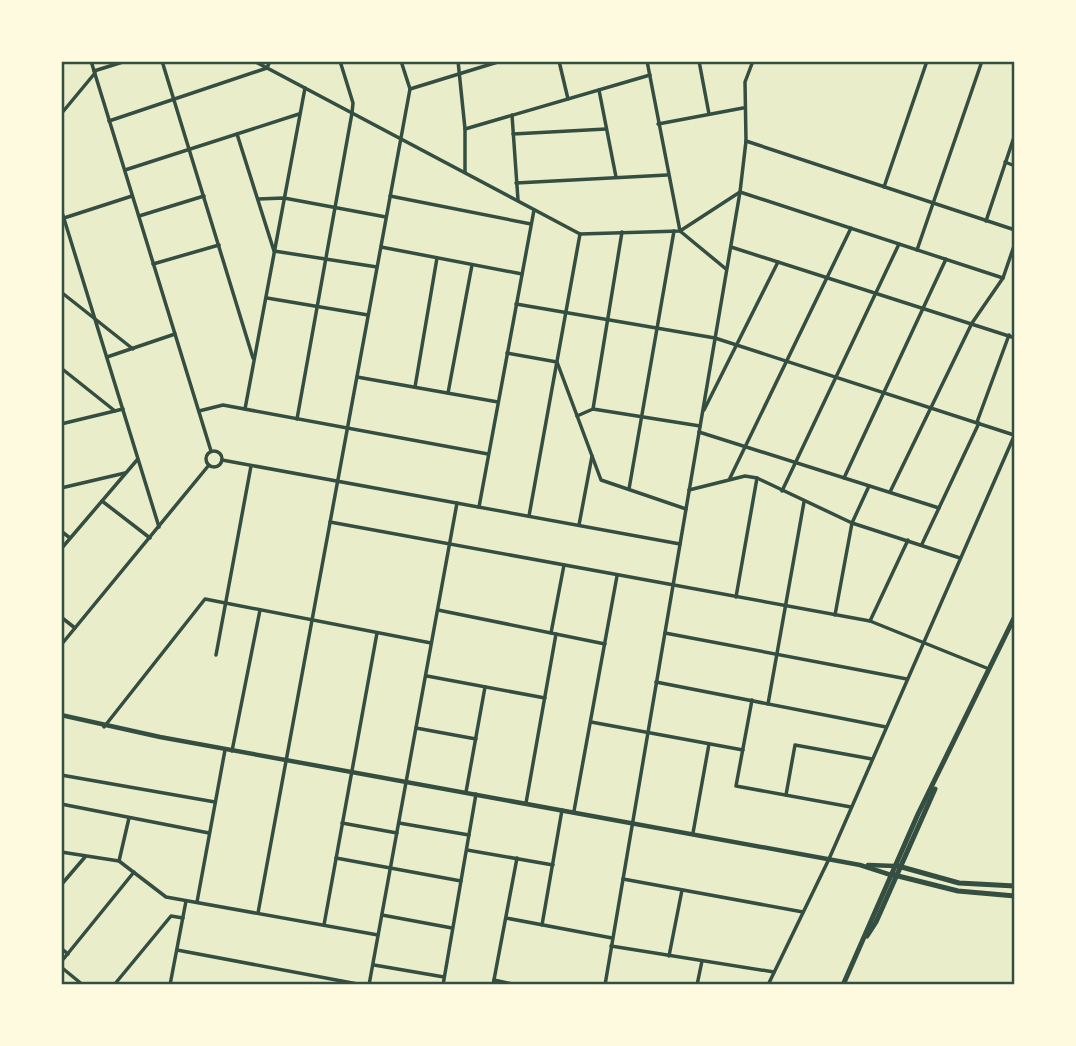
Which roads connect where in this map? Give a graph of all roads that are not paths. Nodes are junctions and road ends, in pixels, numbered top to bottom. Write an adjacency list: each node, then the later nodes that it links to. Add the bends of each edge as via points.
1 (91, 61): 17 (street)
2 (126, 61): 17 (street)
3 (162, 61): 24 (street)
4 (254, 61): 16 (street)
5 (270, 61): 16 (street)
6 (340, 61): 26 (street)
7 (401, 61): 21 (street)
8 (458, 61): 18 (street)
9 (501, 61): 18 (street)
10 (559, 61): 23 (street)
11 (647, 61): 19 (street)
12 (699, 61): 29 (street)
13 (753, 61): 25 (street)
14 (927, 61): 48 (street)
15 (982, 61): 56 (street)
16 (267, 68): 20 (street); 24 (street)
17 (94, 72): 27 (street); 31 (street)
18 (461, 73): 21 (street); 33 (street)
19 (650, 75): 22 (street); 32 (street)
20 (305, 88): 26 (street); 28 (street)
21 (410, 89): 38 (street)
22 (599, 90): 23 (street); 34 (street)
23 (568, 99): 30 (street)
24 (174, 100): 31 (street); 40 (street)
25 (743, 108): 29 (street); 39 (street)
26 (352, 113): 38 (street); 57 (street)
27 (61, 114)
28 (299, 114): 35 (street); 53 (street)
29 (709, 114): 32 (street)
30 (512, 115): 33 (street); 36 (street)
31 (109, 121): 43 (street)
32 (658, 124): 45 (street)
33 (465, 129): 44 (street)
34 (606, 129): 36 (street); 46 (street)
35 (237, 134): 40 (street); 54 (street)
36 (513, 134): 47 (street)
37 (1015, 134): 41 (street)
38 (400, 140): 44 (street); 52 (street)
39 (746, 141): 48 (street); 49 (street)
40 (189, 149): 43 (street); 51 (street)
41 (1005, 162): 42 (street); 63 (street)
42 (1015, 166)
43 (124, 170): 50 (street)
44 (465, 172): 55 (street)
45 (667, 174): 46 (street); 68 (street)
46 (616, 177): 47 (street)
47 (516, 183): 55 (street)
48 (884, 187): 56 (street)
49 (740, 192): 65 (street); 68 (street); 75 (street)
50 (132, 196): 60 (street); 62 (street)
51 (204, 196): 60 (street); 73 (street)
52 (390, 196): 61 (street); 64 (street)
53 (284, 198): 54 (street); 57 (street); 77 (street)
54 (258, 199): 77 (street)
55 (518, 201): 59 (street)
56 (933, 203): 63 (street); 76 (street)
57 (335, 207): 61 (street); 79 (street)
58 (61, 209): 62 (street)
59 (534, 209): 64 (street); 70 (street)
60 (138, 216): 82 (street)
61 (386, 217): 74 (street)
62 (64, 218): 97 (street)
63 (986, 221): 66 (street)
64 (531, 224): 86 (street)
65 (850, 228): 72 (street); 87 (street)
66 (1015, 230)
67 (674, 231): 68 (street); 69 (street); 100 (street)
68 (680, 231): 85 (street)
69 (622, 232): 70 (street); 98 (street)
70 (580, 233): 95 (street)
71 (1015, 243): 88 (street)
72 (899, 244): 76 (street); 90 (street)
73 (219, 245): 82 (street); 109 (street)
74 (381, 247): 78 (street); 84 (street)
75 (731, 247): 81 (street); 85 (street)
76 (917, 250): 80 (street)
77 (274, 251): 79 (street); 91 (street)
78 (438, 258): 83 (street); 115 (street)
79 (326, 259): 84 (street); 93 (street)
80 (946, 259): 88 (street); 94 (street)
81 (778, 262): 87 (street); 105 (street)
82 (153, 264): 101 (street)
83 (472, 265): 86 (street); 116 (street)
84 (377, 267): 96 (street)
85 (727, 269): 103 (street)
86 (522, 274): 92 (street)
87 (827, 277): 90 (street); 110 (street)
88 (1003, 278): 99 (street)
89 (61, 292): 97 (street)
90 (876, 293): 94 (street); 114 (street)
91 (266, 298): 93 (street); 109 (street)
92 (516, 304): 95 (street); 107 (street)
93 (317, 306): 96 (street); 128 (street)
94 (923, 307): 99 (street); 117 (street)
95 (566, 313): 98 (street); 111 (street)
96 (368, 314): 113 (street)
97 (95, 319): 106 (street); 108 (street)
98 (608, 320): 100 (street); 122 (street)
99 (972, 323): 102 (street); 119 (street)
100 (657, 328): 103 (street); 127 (street)
101 (175, 334): 106 (street); 124 (street)
102 (1009, 335): 104 (street); 129 (street)
103 (715, 338): 105 (street); 126 (street)
104 (1015, 338)
105 (738, 346): 110 (street); 126 (street)
106 (133, 349): 108 (street)
107 (507, 353): 111 (street); 118 (street)
108 (107, 357): 120 (street)
109 (254, 360): 121 (street)
110 (786, 361): 114 (street); 135 (street)
111 (557, 362): 125 (street); 161 (street)
112 (61, 368): 123 (street)
113 (357, 377): 115 (street); 132 (street)
114 (836, 377): 117 (street); 141 (street)
115 (415, 387): 116 (street)
116 (448, 393): 118 (street)
117 (884, 393): 119 (street); 147 (street)
118 (498, 402): 137 (street)
119 (930, 408): 129 (street); 154 (street)
120 (123, 409): 123 (street); 139 (street)
121 (245, 409): 124 (street, via 223,405); 128 (street)
122 (593, 410): 125 (street); 127 (street)
123 (115, 411): 130 (street)
124 (199, 411): 136 (street)
125 (577, 415): 138 (street)
126 (702, 415): 131 (street)
127 (642, 417): 131 (street); 151 (street)
128 (297, 419): 132 (street)
129 (978, 423): 134 (street); 159 (street)
130 (61, 424)
131 (700, 426): 133 (street)
132 (347, 428): 137 (street); 148 (street)
133 (699, 432): 135 (street); 152 (street)
134 (1015, 434): 174 (street)
135 (746, 447): 141 (street); 145 (street)
136 (211, 451): 140 (street, via 219,452); 142 (street, via 206,458)
137 (488, 454): 158 (street)
138 (592, 454): 151 (street, via 601,480); 164 (street)
139 (138, 459): 144 (street); 165 (street)
140 (222, 460): 142 (street, via 217,467); 143 (street)
141 (796, 463): 147 (street); 153 (street)
142 (209, 465): 165 (street)
143 (251, 466): 148 (street); 179 (street)
144 (127, 472): 150 (street); 155 (street)
145 (730, 478): 146 (street); 152 (street)
146 (757, 478): 153 (street); 178 (street)
147 (844, 478): 149 (street)
148 (338, 482): 157 (street); 162 (street)
149 (869, 486): 154 (street); 163 (street)
150 (61, 488)
151 (629, 489): 160 (street)
152 (689, 490): 160 (street)
153 (782, 491): 156 (street)
154 (890, 492): 159 (street)
155 (102, 501): 167 (street); 168 (street)
156 (804, 502): 163 (street); 180 (street)
157 (457, 503): 158 (street); 170 (street)
158 (479, 507): 161 (street)
159 (939, 508): 172 (street)
160 (686, 509): 171 (street)
161 (528, 516): 164 (street)
162 (330, 522): 170 (street); 186 (street)
163 (852, 523): 169 (street); 183 (street)
164 (579, 526): 171 (street)
165 (159, 527): 168 (street)
166 (61, 531): 167 (street)
167 (70, 538): 173 (street)
168 (150, 538): 188 (street)
169 (908, 540): 172 (street); 187 (street)
170 (450, 544): 175 (street); 182 (street)
171 (680, 544): 177 (street)
172 (922, 544): 174 (street)
173 (61, 549)
174 (960, 558): 193 (street)
175 (564, 565): 176 (street); 190 (street)
176 (617, 575): 177 (street); 195 (street)
177 (673, 585): 178 (street); 191 (street)
178 (736, 597): 180 (street)
179 (226, 604): 181 (street); 198 (street); 209 (street, via 205,599)
180 (786, 606): 183 (street); 197 (street)
181 (260, 610): 186 (street); 217 (street)
182 (438, 610): 190 (street); 194 (street)
183 (835, 615): 187 (street)
184 (1015, 616): 199 (main road)
185 (61, 617): 188 (street)
186 (312, 620): 189 (street); 218 (street)
187 (870, 621): 193 (street)
188 (75, 628): 196 (street)
189 (377, 633): 194 (street); 220 (street)
190 (551, 633): 192 (street)
191 (665, 633): 197 (street); 202 (street)
192 (556, 634): 195 (street); 204 (street)
193 (924, 642): 199 (street); 201 (street)
194 (431, 643): 200 (street)
195 (605, 644): 208 (street)
196 (61, 645)
197 (777, 654): 201 (street); 206 (street)
198 (216, 655)
199 (989, 669): 249 (main road)
200 (426, 675): 203 (street); 211 (street)
201 (907, 680): 210 (street)
202 (656, 682): 205 (street); 212 (street)
203 (485, 687): 204 (street); 213 (street)
204 (545, 698): 227 (street)
205 (752, 701): 206 (street); 216 (street)
206 (768, 704): 210 (street)
207 (61, 715): 209 (street)
208 (591, 722): 212 (street); 231 (street)
209 (104, 727): 215 (street)
210 (886, 727): 219 (street)
211 (416, 728): 213 (street); 222 (street)
212 (648, 733): 214 (street); 233 (street)
213 (476, 739): 223 (street)
214 (709, 744): 216 (street); 238 (street)
215 (225, 750): 217 (street); 226 (street)
216 (743, 750): 225 (street, via 736,786)
217 (232, 751): 218 (street)
218 (286, 760): 220 (street); 262 (street)
219 (872, 760): 225 (street, via 795,745); 229 (street)
220 (352, 772): 222 (street); 234 (street)
221 (61, 775): 226 (street)
222 (406, 781): 223 (street); 235 (street)
223 (467, 792): 224 (street)
224 (476, 794): 227 (street); 239 (street)
225 (786, 795): 229 (street)
226 (215, 802): 236 (street)
227 (526, 803): 230 (street)
228 (61, 804): 232 (street)
229 (851, 807): 245 (street)
230 (562, 809): 231 (street); 247 (street)
231 (574, 811): 233 (street)
232 (129, 818): 236 (street); 246 (street)
233 (632, 821): 238 (street); 253 (street)
234 (342, 823): 237 (street); 243 (street)
235 (399, 823): 237 (street); 239 (street)
236 (209, 833): 260 (street)
237 (397, 833): 250 (street)
238 (693, 833): 245 (street)
239 (469, 835): 240 (street)
240 (467, 850): 244 (street); 254 (street)
241 (61, 852): 242 (street)
242 (85, 856): 246 (street); 255 (street)
243 (336, 858): 250 (street); 266 (street)
244 (517, 858): 247 (street); 265 (street)
245 (829, 859): 248 (street); 261 (street)
246 (119, 862): 251 (street)
247 (553, 865): 267 (street)
248 (860, 865): 249 (street); 252 (street)
249 (898, 866): 252 (main road); 256 (main road, via 959,883)
250 (390, 868): 254 (street); 263 (street)
251 (134, 873): 259 (street, via 166,897); 274 (street)
252 (894, 875): 258 (main road, via 958,891); 292 (main road)
253 (623, 879): 257 (street); 270 (street)
254 (461, 881): 268 (street)
255 (61, 885)
256 (1015, 886)
257 (682, 890): 261 (street); 275 (street)
258 (1015, 896)
259 (186, 900): 260 (street); 264 (street)
260 (197, 902): 262 (street)
261 (803, 912): 279 (street)
262 (258, 913): 266 (street)
263 (382, 915): 268 (street); 269 (street)
264 (183, 918): 273 (street); 283 (street, via 171,916)
265 (506, 918): 267 (street); 281 (street)
266 (324, 925): 269 (street)
267 (542, 925): 270 (street)
268 (453, 928): 280 (street)
269 (378, 935): 278 (street)
270 (612, 938): 271 (street)
271 (611, 946): 275 (street); 289 (street)
272 (61, 948): 274 (street)
273 (177, 950): 284 (street); 285 (street)
274 (68, 954): 277 (street)
275 (669, 956): 276 (street)
276 (702, 961): 279 (street); 290 (street)
277 (61, 964): 282 (street)
278 (373, 965): 280 (street); 286 (street)
279 (774, 972): 291 (street)
280 (444, 977): 287 (street)
281 (493, 982): 288 (street)
282 (83, 985)
283 (114, 985)
284 (170, 985)
285 (363, 985)
286 (369, 985)
287 (443, 985)
288 (517, 985)
289 (605, 985)
290 (696, 985)
291 (768, 985)
292 (843, 985)

